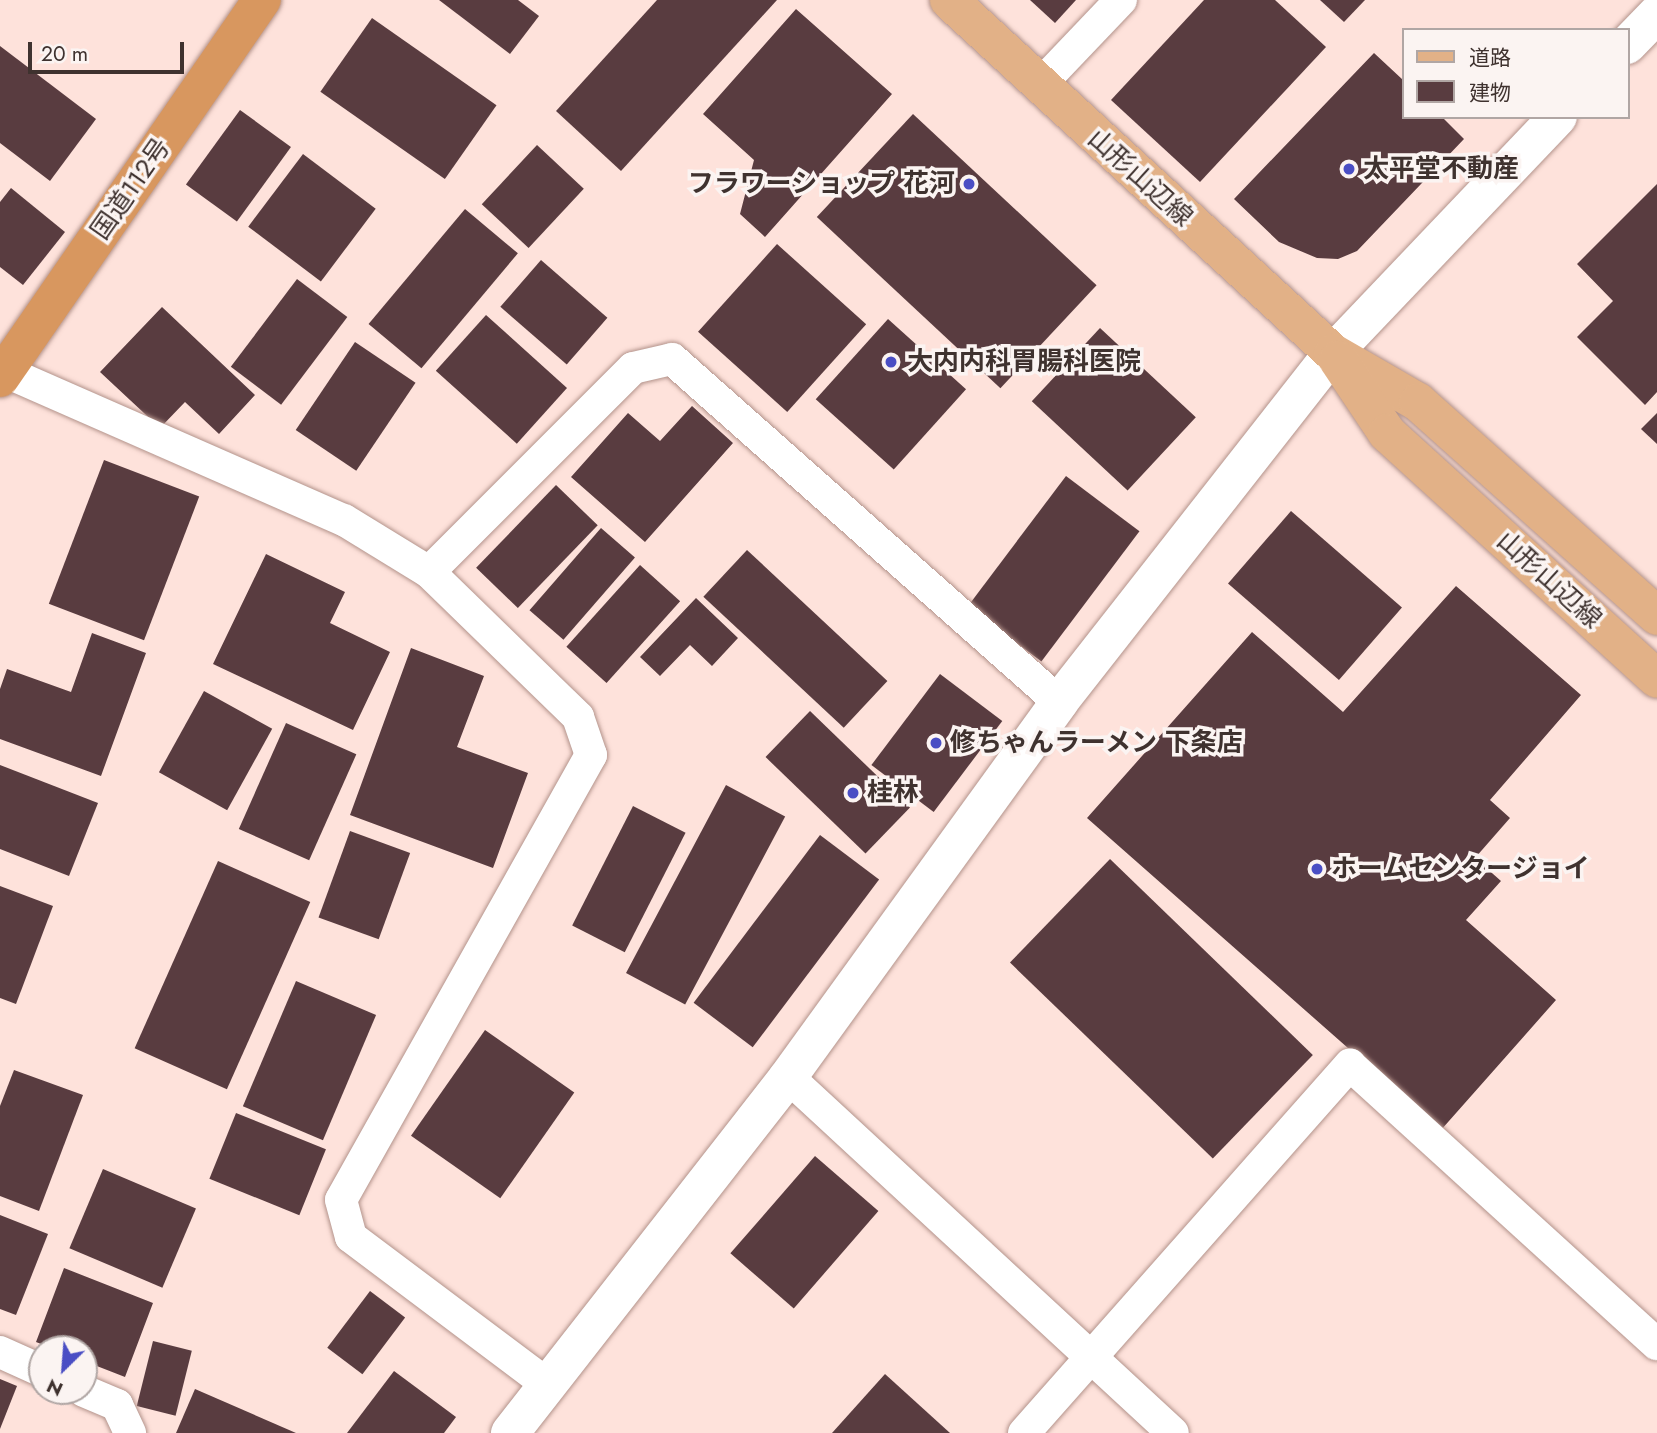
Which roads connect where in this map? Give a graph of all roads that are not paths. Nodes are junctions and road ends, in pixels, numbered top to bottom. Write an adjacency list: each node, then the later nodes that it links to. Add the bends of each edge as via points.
1 (262, 0): 9 (highway, 国道112号)
2 (949, 0): 6 (main road, 山形山辺線)
3 (1121, 0): 6 (lane)
4 (1657, 14): 5 (street)
5 (1629, 43)
6 (1039, 86): 8 (main road, 山形山辺線)
7 (1556, 119): 8 (street)
8 (1333, 353): 11 (main road, 山形山辺線, via 1418,402); 12 (main road, 山形山辺線, via 1387,433); 13 (street)
9 (2, 374): 10 (lane, via 344,520)
10 (429, 572): 13 (lane, via 633,368 672,359); 19 (lane, via 578,717 592,755 341,1200 351,1237)
11 (1657, 616)
12 (1657, 679)
13 (1059, 702): 14 (street)
14 (788, 1077): 17 (lane); 19 (street)
15 (1657, 1344): 17 (lane, via 1350,1065)
16 (0, 1352): 18 (lane)
17 (1091, 1357): 23 (lane); 24 (lane)
18 (28, 1365)
19 (547, 1384): 22 (street)
20 (98, 1397): 21 (lane, via 117,1405)
21 (130, 1433)
22 (510, 1433)
23 (1024, 1433)
24 (1173, 1433)

